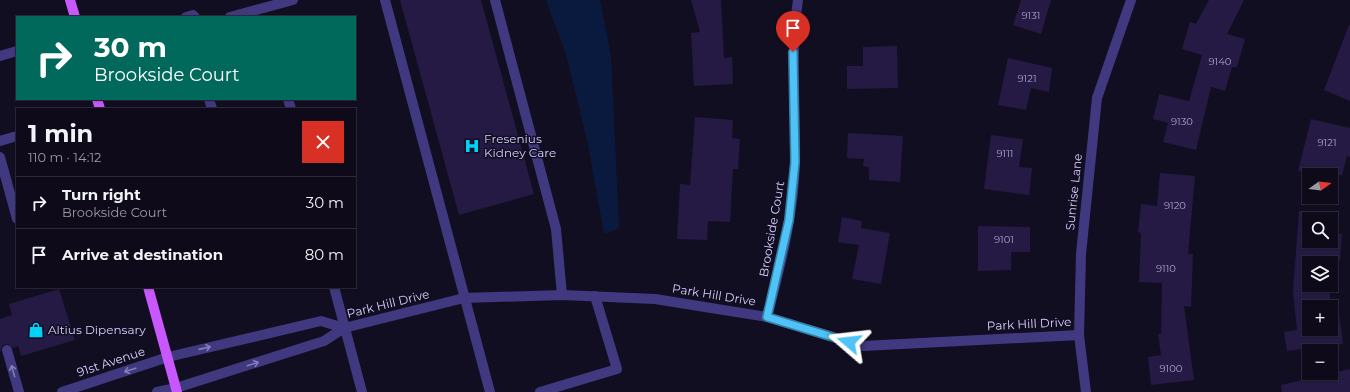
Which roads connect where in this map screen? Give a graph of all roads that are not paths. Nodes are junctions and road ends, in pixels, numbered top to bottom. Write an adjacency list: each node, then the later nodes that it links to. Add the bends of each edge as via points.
1 (70, 0): 7 (main road)
2 (293, 0): 8 (street)
3 (385, 0): 19 (street)
4 (495, 0): 17 (street, via 556,229)
5 (798, 0): 20 (street, Brookside Court, via 793,52 795,162 789,220)
6 (1131, 0): 22 (street, Sunrise Lane, via 1098,98 1081,254)
7 (74, 16)
8 (234, 16)
9 (16, 51): 10 (street)
10 (0, 56)
11 (16, 136): 12 (street)
12 (0, 141)
13 (0, 157): 14 (street)
14 (16, 215)
15 (148, 288): 24 (main road)
16 (334, 288): 21 (street)
17 (562, 295): 18 (street, Park Hill Drive); 19 (street, Park Hill Drive)
18 (595, 296): 20 (street, Park Hill Drive, via 655,299); 31 (street, via 617,368)
19 (464, 298): 21 (street, Park Hill Drive); 30 (street)
20 (767, 317): 22 (street, Park Hill Drive, via 863,346)
21 (344, 328): 24 (street, Park Hill Drive, one-way to 21, via 321,321); 25 (street, Park Hill Drive, one-way to 21, via 324,341); 29 (street)
22 (1079, 335): 32 (street, Sunrise Lane)
23 (7, 350): 26 (street, one-way to 23)
24 (168, 357): 25 (main road); 27 (street, 91st Avenue, one-way to 27)
25 (176, 390): 28 (street)
26 (19, 392)
27 (62, 392)
28 (157, 392)
29 (362, 392)
30 (490, 392)
31 (540, 392)
32 (1086, 392)

